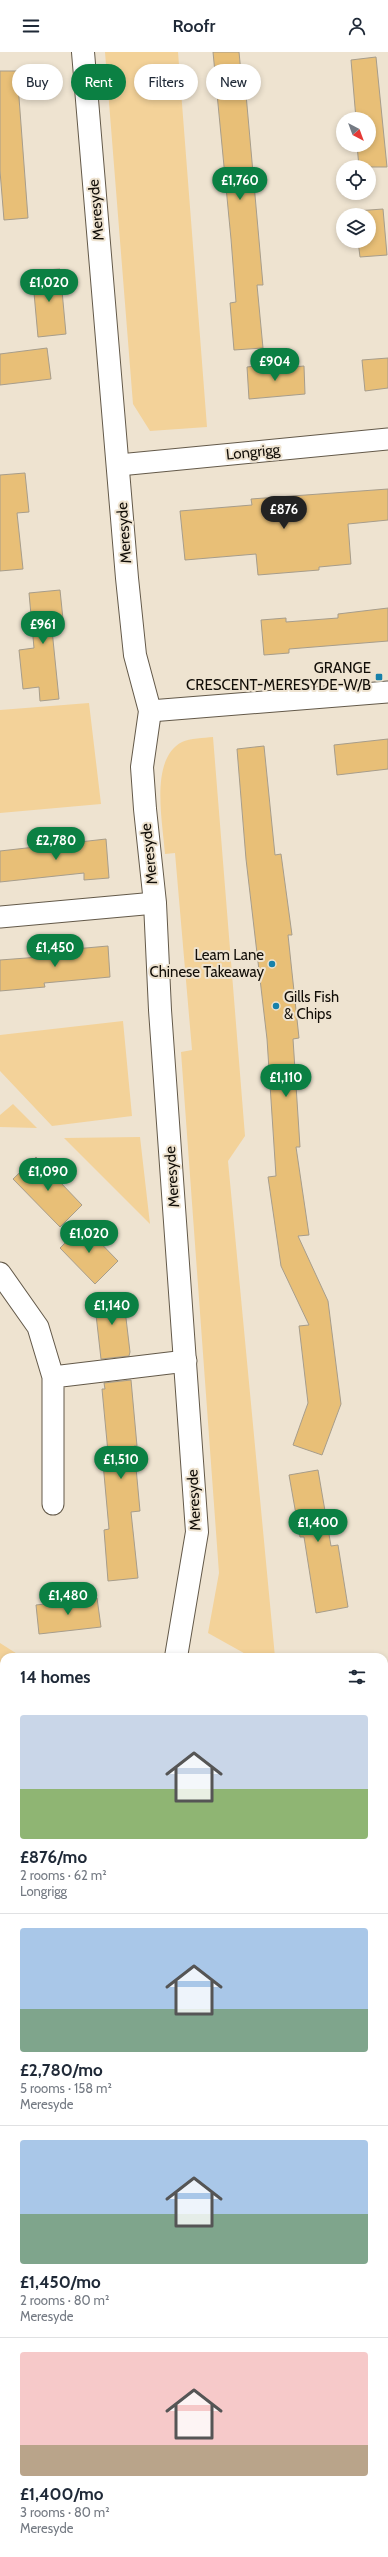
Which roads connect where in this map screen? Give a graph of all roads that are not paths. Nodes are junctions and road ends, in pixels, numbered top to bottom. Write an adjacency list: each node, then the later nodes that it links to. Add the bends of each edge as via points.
1 (83, 52): 3 (main road, Meresyde, via 110,396)
2 (388, 439): 3 (street, Longrigg)
3 (119, 465): 5 (main road, Meresyde, via 135,655)
4 (388, 692): 5 (street)
5 (150, 711): 6 (main road, Meresyde, via 142,767)
6 (155, 903): 7 (street); 9 (main road, Meresyde, via 160,1010)
7 (0, 917)
8 (0, 1273): 10 (street, via 38,1327)
9 (186, 1361): 10 (street); 12 (main road, Meresyde, via 197,1532)
10 (53, 1377): 11 (street)
11 (53, 1504)
12 (178, 1653)

